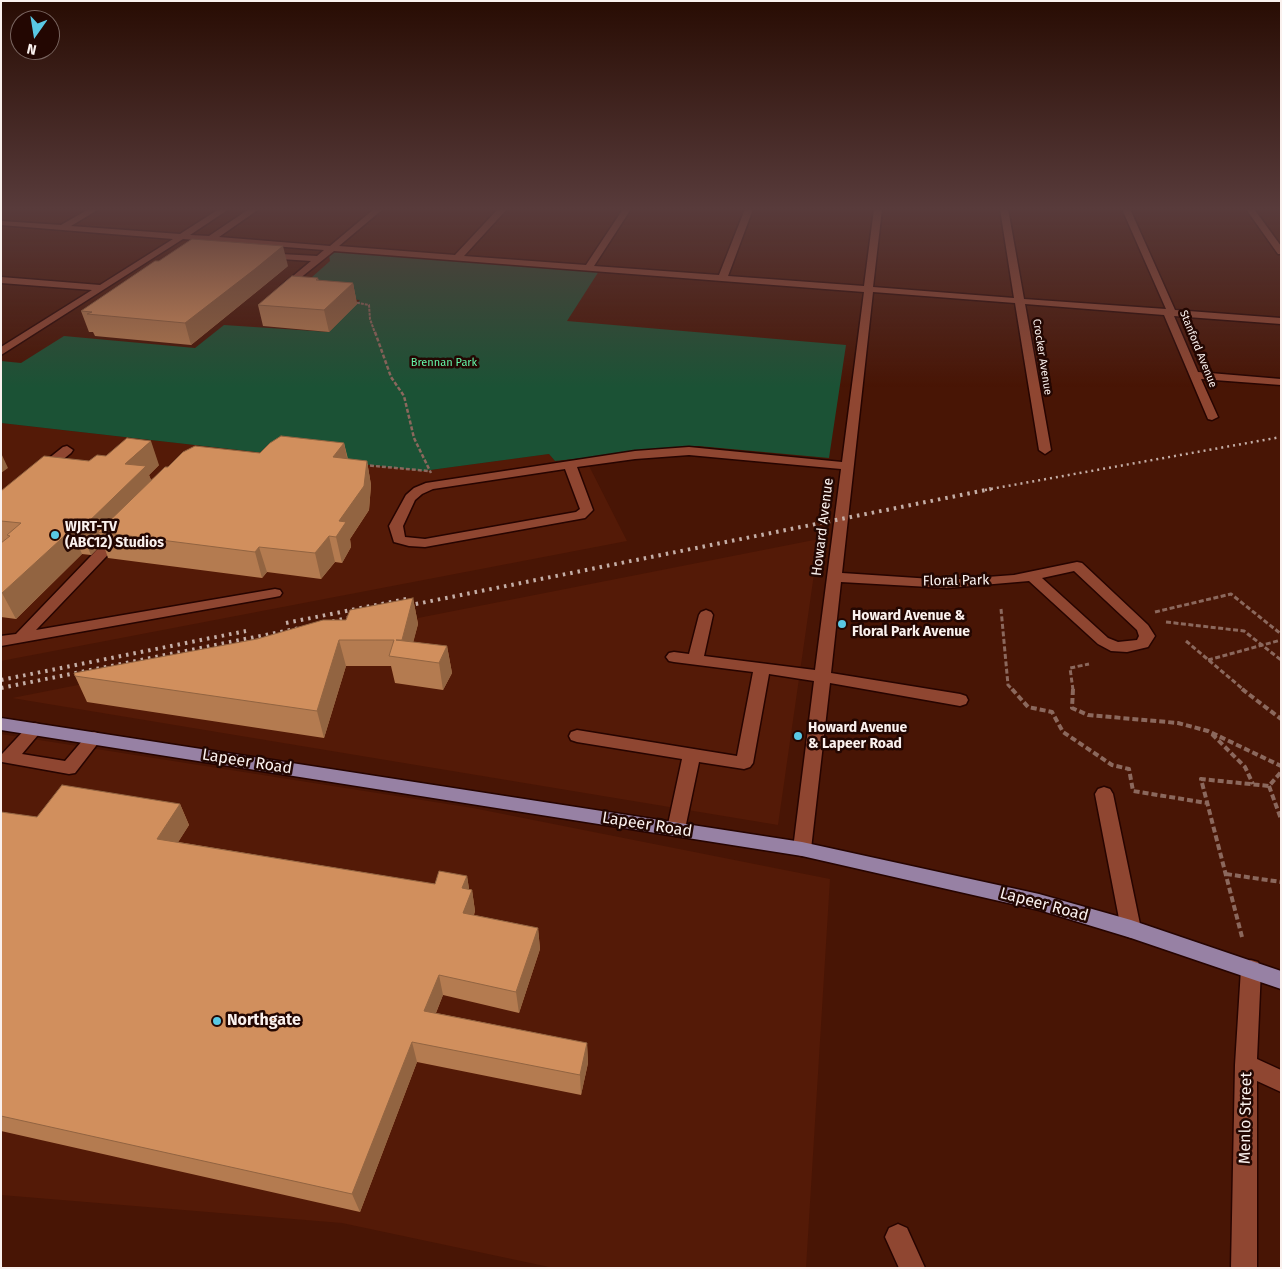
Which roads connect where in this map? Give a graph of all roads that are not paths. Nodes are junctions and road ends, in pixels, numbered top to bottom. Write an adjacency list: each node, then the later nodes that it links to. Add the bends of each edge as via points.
1 (137, 268): 10 (street)
2 (308, 268): 12 (street)
3 (591, 268): 8 (street)
4 (726, 268): 8 (street)
5 (872, 268): 11 (street, Howard Avenue)
6 (1014, 268): 13 (street, Crocker Avenue)
7 (1153, 268): 14 (street, Stanford Avenue, via 1171,309)
8 (722, 279): 11 (street)
9 (1, 280): 10 (street)
10 (102, 288): 16 (street)
11 (870, 290): 13 (street); 23 (street, Howard Avenue)
12 (280, 292)
13 (1020, 302): 14 (street); 21 (street, Crocker Avenue)
14 (1168, 313): 15 (street); 17 (street, Stanford Avenue)
15 (1281, 322)
16 (2, 352)
17 (1196, 375): 18 (street); 19 (street, Stanford Avenue)
18 (1281, 382)
19 (1212, 417)
20 (67, 450): 24 (street)
21 (1044, 450)
22 (570, 465): 22 (street, via 418,490 410,498 396,526 400,539 425,543 580,515 587,510); 23 (street, via 634,455 690,452)
23 (847, 466): 27 (street, Howard Avenue)
24 (30, 479)
25 (131, 524): 30 (street)
26 (1032, 576): 26 (street, Floral Park, via 1103,641 1116,647 1143,644 1147,636 1144,628 1077,566); 27 (street, Floral Park, via 947,584)
27 (833, 577): 35 (street, Howard Avenue)
28 (275, 593): 30 (street)
29 (706, 615): 33 (street)
30 (20, 638): 31 (street)
31 (1, 641)
32 (674, 657): 33 (street)
33 (695, 660): 34 (street)
34 (762, 668): 35 (street); 41 (street, via 744,763)
35 (821, 676): 36 (street); 44 (street, Howard Avenue)
36 (960, 700)
37 (1, 724): 38 (main road, Lapeer Road)
38 (35, 729): 40 (main road, Lapeer Road); 40 (street, via 8,758 69,768)
39 (577, 736): 41 (street)
40 (94, 738): 43 (main road, Lapeer Road)
41 (692, 754): 43 (street)
42 (1104, 794): 45 (street)
43 (676, 830): 44 (main road, Lapeer Road)
44 (802, 849): 45 (main road, Lapeer Road, via 976,887)
45 (1131, 929): 46 (main road, Lapeer Road)
46 (1251, 969): 47 (main road, Lapeer Road); 48 (street, Menlo Street)
47 (1281, 980)
48 (1246, 1065): 49 (street); 52 (street, Menlo Street)
49 (1281, 1081)
50 (898, 1237): 51 (street)
51 (912, 1268)
52 (1244, 1268)

